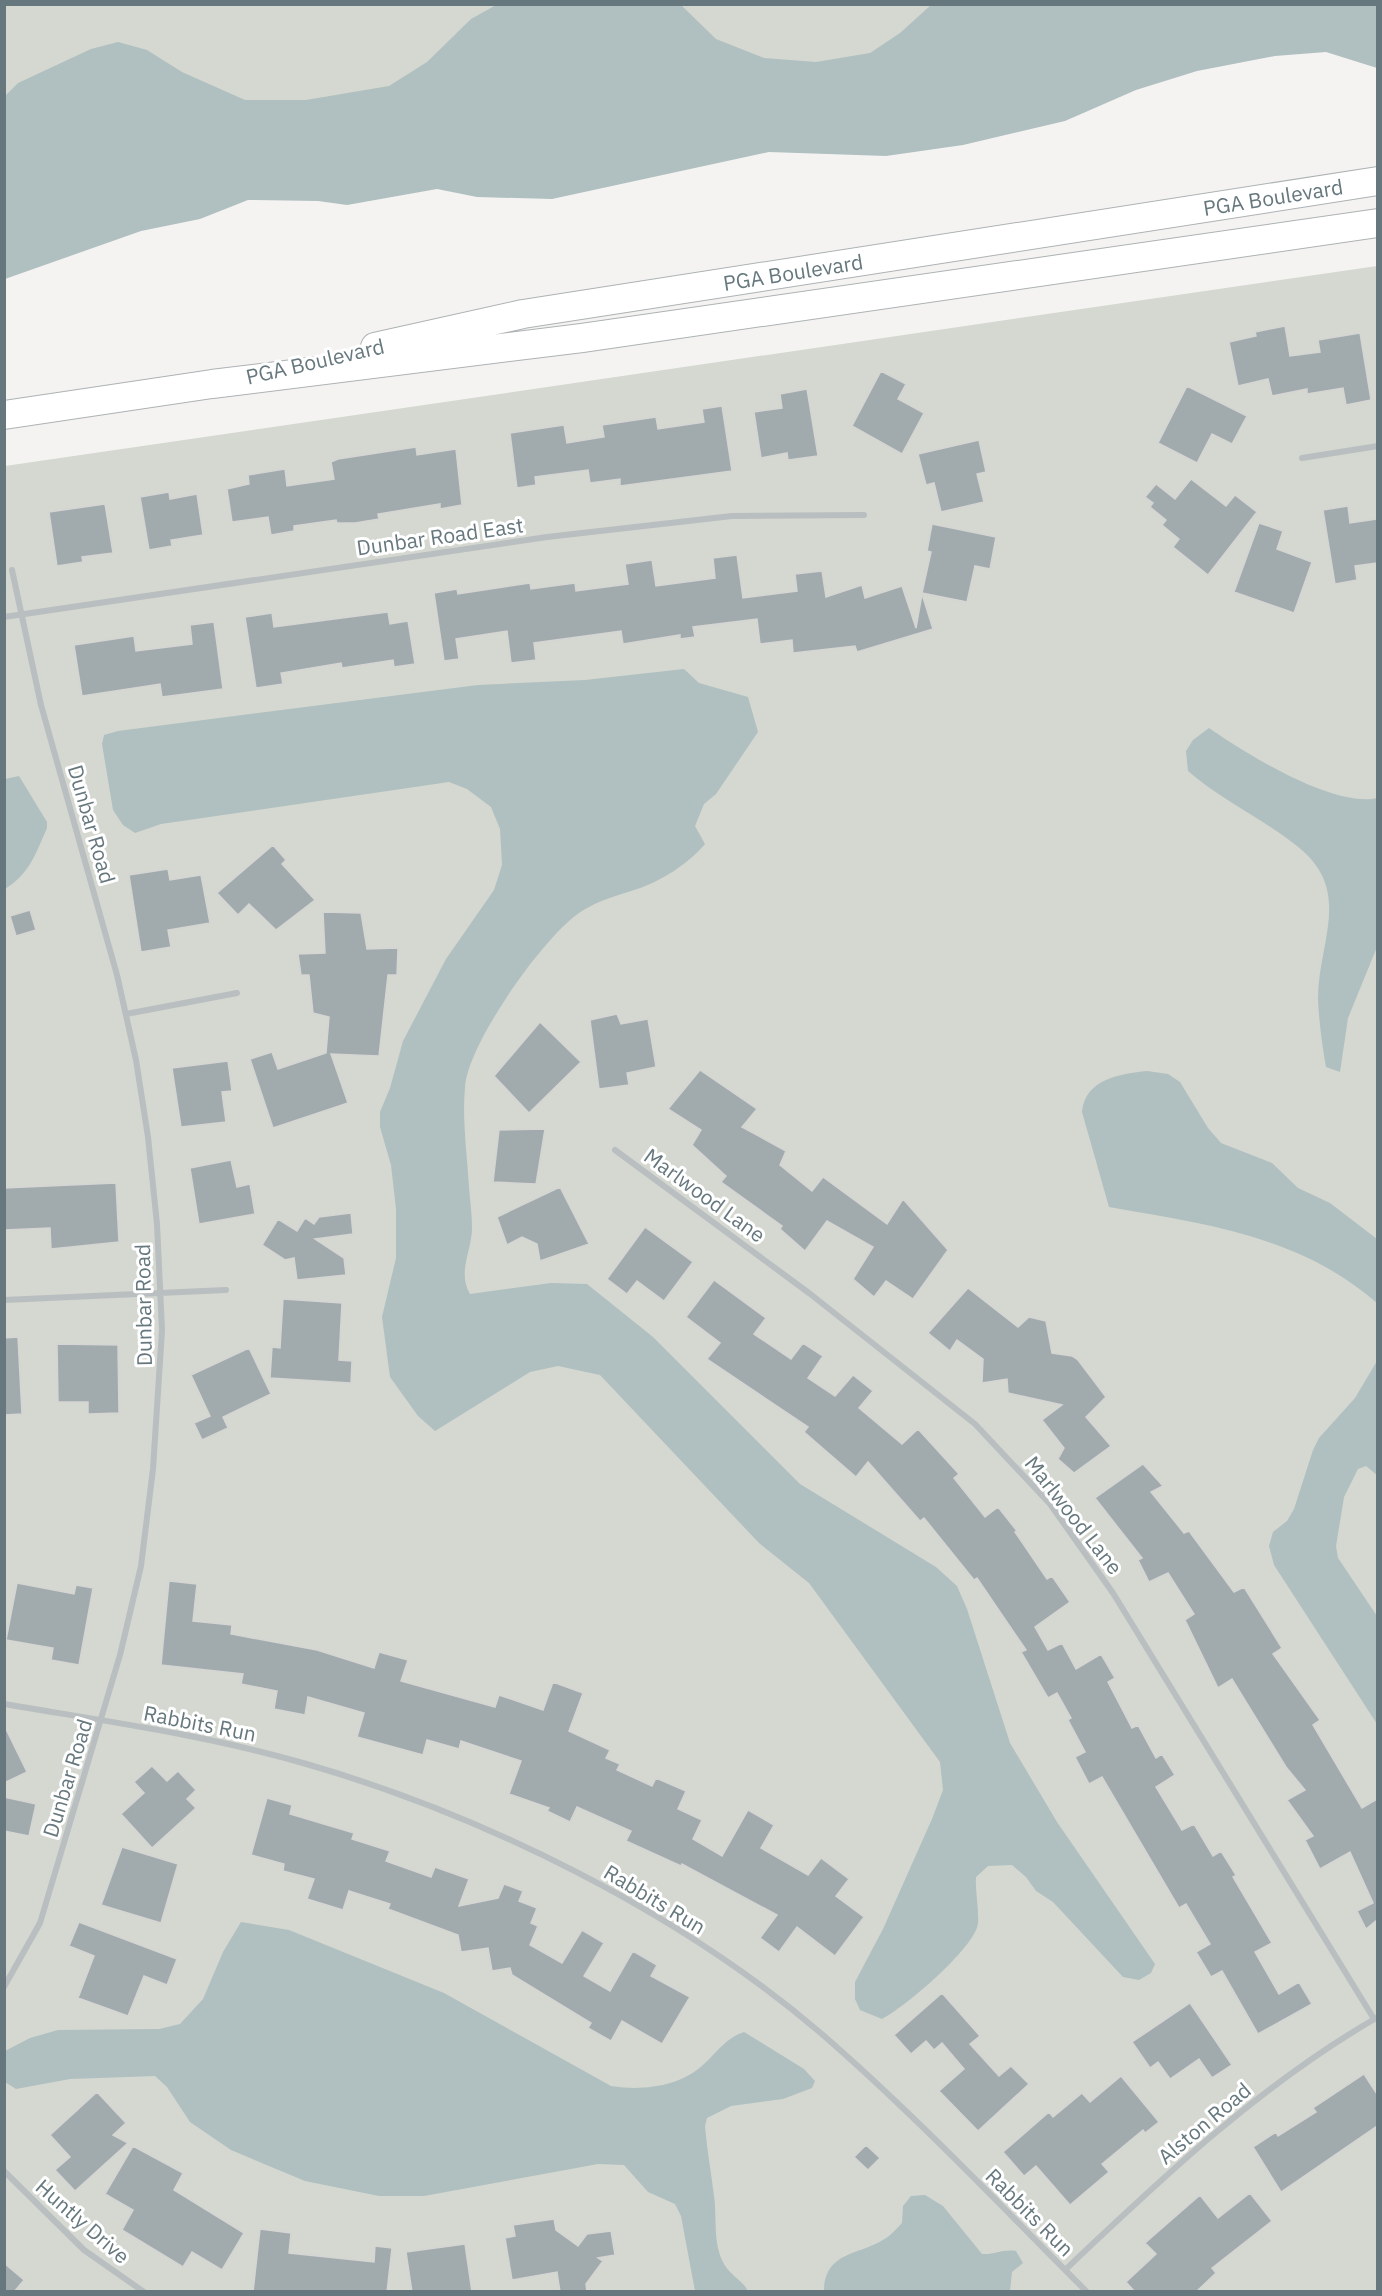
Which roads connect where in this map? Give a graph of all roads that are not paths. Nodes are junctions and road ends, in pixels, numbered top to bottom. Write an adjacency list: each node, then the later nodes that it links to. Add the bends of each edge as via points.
1 (1377, 181): 3 (main road, PGA Boulevard, via 523,314)
2 (1377, 223): 3 (main road, PGA Boulevard, via 582,338)
3 (212, 384): 4 (main road, PGA Boulevard)
4 (4, 416)
5 (1377, 446): 6 (street)
6 (1302, 459)
7 (864, 515): 9 (street, Dunbar Road East, via 732,516 547,537)
8 (12, 570): 9 (street, Dunbar Road)
9 (22, 614): 10 (street); 12 (street, Dunbar Road, via 41,705)
10 (4, 617)
11 (237, 993): 12 (street)
12 (126, 1014): 15 (street, Dunbar Road, via 148,1137)
13 (615, 1150): 20 (street, Marlwood Lane, via 954,1405 1036,1488 1113,1593)
14 (226, 1290): 15 (street)
15 (160, 1292): 16 (street); 18 (street, Dunbar Road, via 161,1378 142,1556)
16 (4, 1300)
17 (4, 1704): 18 (street, Rabbits Run)
18 (102, 1721): 19 (street, Dunbar Road, via 40,1923); 22 (street, Rabbits Run, via 233,1745 375,1786 528,1849 648,1912 714,1954 823,2035)
19 (4, 1987)
20 (1376, 2018): 22 (street, Alston Road, via 1242,2111 1146,2193)
21 (4, 2171): 23 (street, Huntly Drive, via 84,2250)
22 (1065, 2270): 24 (street, Rabbits Run)
23 (144, 2292)
24 (1087, 2292)

